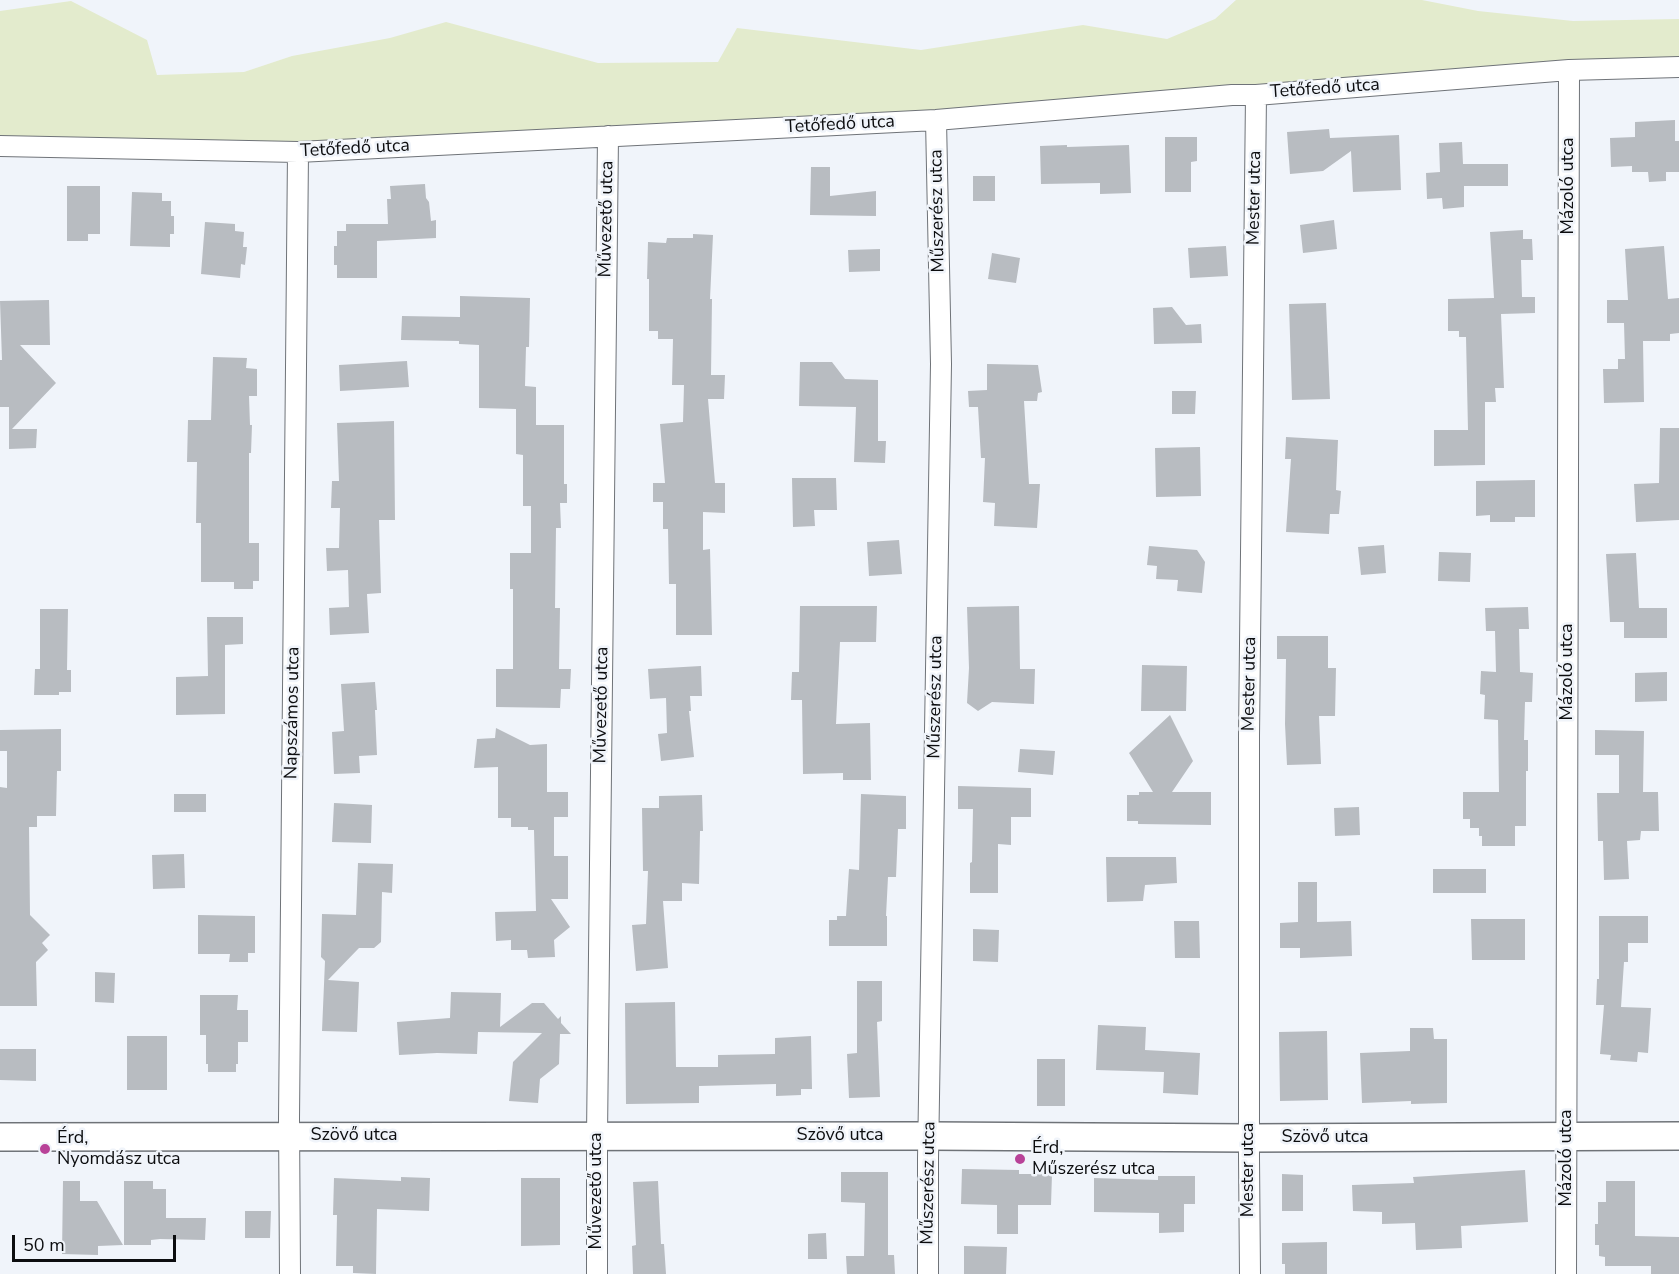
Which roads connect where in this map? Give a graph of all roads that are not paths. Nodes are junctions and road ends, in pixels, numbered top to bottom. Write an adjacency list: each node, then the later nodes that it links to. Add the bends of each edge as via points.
1 (1679, 67): 2 (street, Tetőfedő utca)
2 (1569, 70): 3 (street, Tetőfedő utca); 11 (street, Mázoló utca)
3 (1256, 95): 4 (street, Tetőfedő utca); 14 (street, Mester utca)
4 (936, 120): 5 (street, Tetőfedő utca); 10 (street, Műszerész utca, via 940,364)
5 (608, 136): 7 (street, Tetőfedő utca); 8 (street, Művezető utca)
6 (0, 146): 7 (street, Tetőfedő utca)
7 (298, 152): 9 (street, Napszámos utca)
8 (597, 1135): 9 (street, Szövő utca); 10 (street, Szövő utca); 16 (street, Művezető utca)
9 (289, 1136): 13 (street, Szövő utca); 15 (street, Napszámos utca)
10 (928, 1136): 14 (street, Szövő utca); 17 (street, Műszerész utca)
11 (1567, 1136): 12 (street, Szövő utca); 14 (street, Szövő utca); 19 (street, Mázoló utca)
12 (1679, 1136)
13 (0, 1137)
14 (1249, 1138): 18 (street, Mester utca)
15 (290, 1274)
16 (597, 1274)
17 (928, 1274)
18 (1250, 1274)
19 (1566, 1274)

